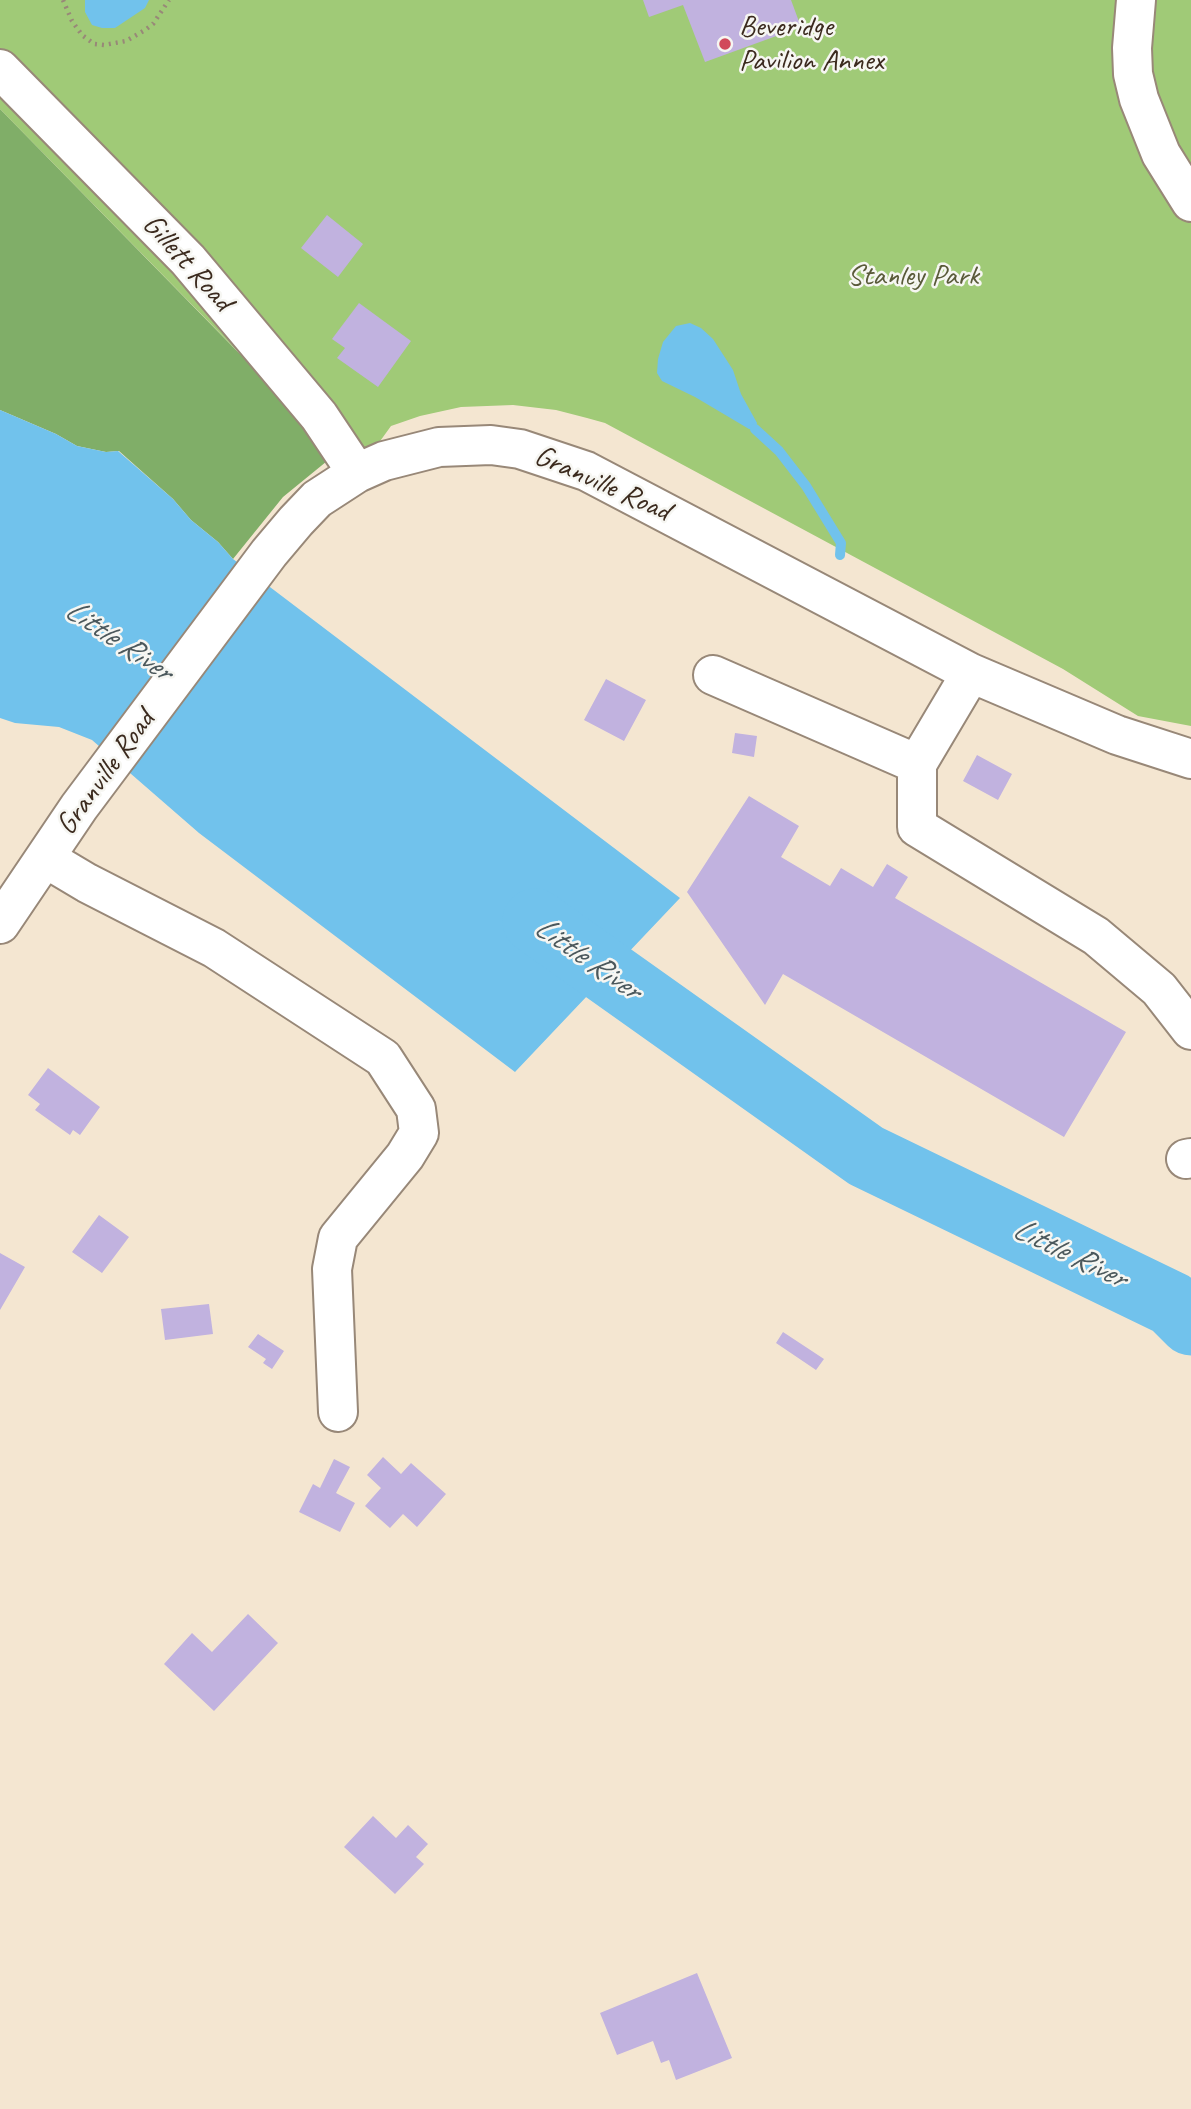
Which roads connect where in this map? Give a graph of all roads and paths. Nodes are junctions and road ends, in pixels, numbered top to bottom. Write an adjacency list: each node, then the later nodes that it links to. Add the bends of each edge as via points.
1 (63, 0): 2 (path, via 82,35 104,46 145,30)
2 (169, 0)
3 (1136, 0): 5 (street, via 1132,48 1139,99 1161,154)
4 (0, 69): 6 (street, Gillett Road, via 188,260 319,416)
5 (1191, 202)
6 (357, 472): 7 (street, Granville Road, via 412,452 464,445 520,449 564,462 621,487); 11 (street, Granville Road, via 317,499 296,521 79,807)
7 (971, 673): 9 (street, Granville Road, via 1094,726); 10 (street)
8 (713, 675): 10 (street)
9 (1191, 759)
10 (917, 764): 13 (street, via 917,827 1096,936 1159,989)
11 (23, 873): 12 (street, Granville Road); 14 (street, via 87,883 214,948 383,1058 416,1109 419,1133 338,1238 332,1269)
12 (0, 924)
13 (1191, 1030)
14 (338, 1412)

